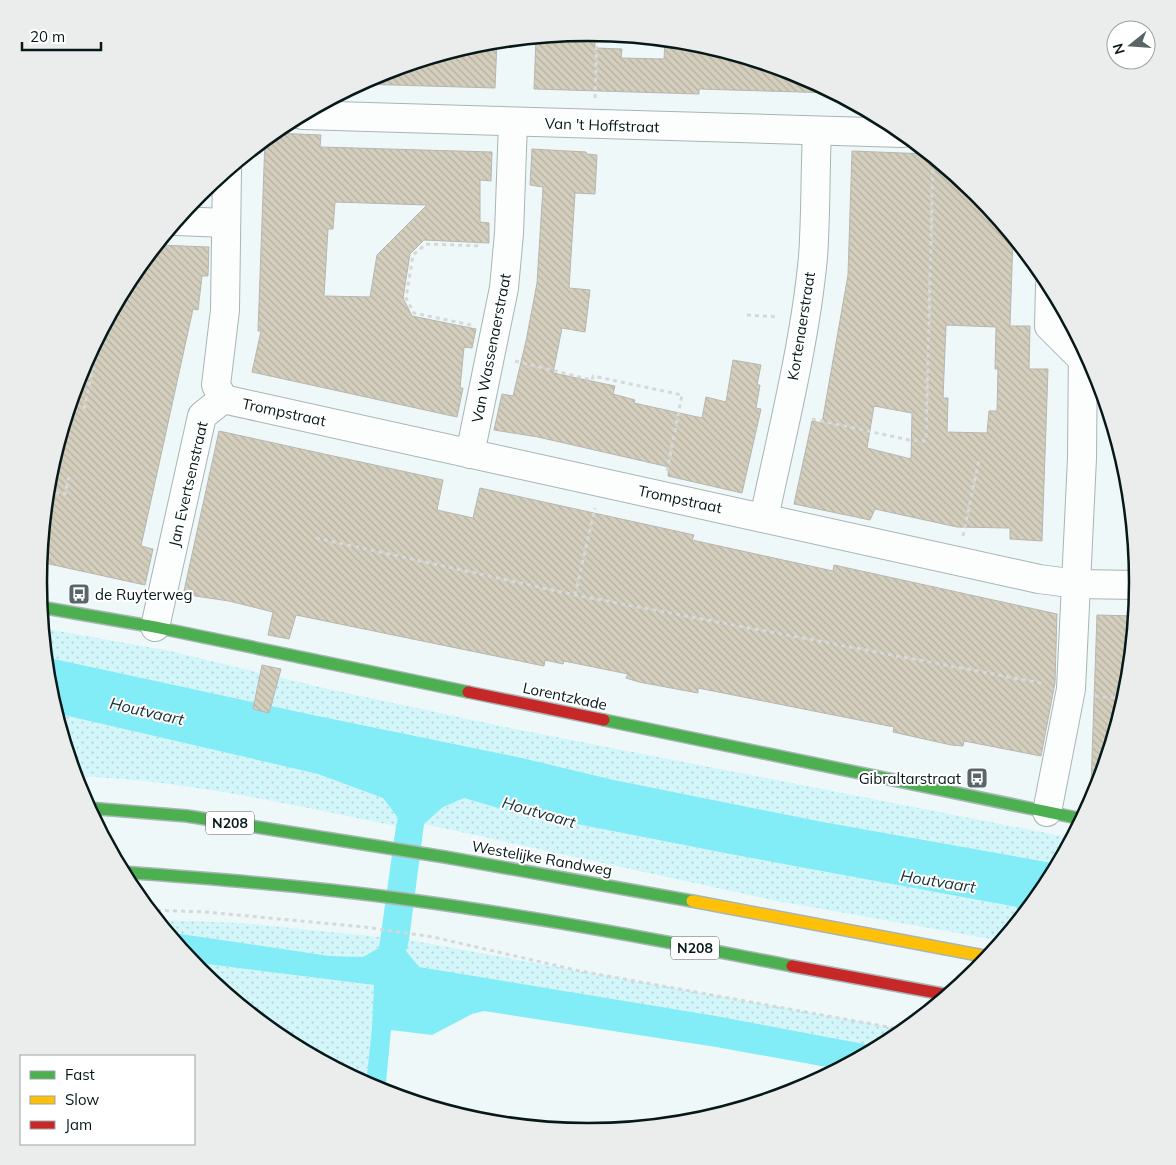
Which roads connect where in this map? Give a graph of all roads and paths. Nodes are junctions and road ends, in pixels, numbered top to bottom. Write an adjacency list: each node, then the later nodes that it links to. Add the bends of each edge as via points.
1 (597, 41): 4 (path)
2 (315, 115): 3 (street, Van 't Hoffstraat)
3 (513, 122): 4 (street, Van 't Hoffstraat); 11 (street, Van Wassenaerstraat)
4 (594, 125): 5 (street, Van 't Hoffstraat)
5 (817, 131): 6 (street, Van 't Hoffstraat); 19 (street, Kortenaerstraat, via 813,256)
6 (890, 133)
7 (933, 166): 19 (path, via 926,441)
8 (227, 180): 10 (street)
9 (185, 222): 10 (street)
10 (226, 223): 17 (street, via 225,310 216,385)
11 (508, 247): 13 (street, Van Wassenaerstraat); 13 (path, via 426,244 413,255 406,298 414,313)
12 (1050, 300): 14 (street, via 1049,326)
13 (493, 342): 20 (street, Van Wassenaerstraat); 25 (path, via 592,380 594,376 682,395)
14 (1075, 347)
15 (95, 360): 18 (path)
16 (1082, 362): 29 (street)
17 (223, 399): 20 (street, Trompstraat); 33 (street, Jan Evertsenstraat, via 202,416)
18 (84, 409)
19 (786, 414): 26 (street, Kortenaerstraat)
20 (470, 454): 23 (street, Trompstraat)
21 (979, 460): 28 (path)
22 (70, 474): 24 (path, via 65,494)
23 (601, 482): 25 (street, Trompstraat); 31 (path)
24 (54, 493)
25 (662, 496): 26 (street, Trompstraat)
26 (764, 518): 28 (street, Trompstraat)
27 (316, 538): 31 (path)
28 (957, 561): 29 (street, Trompstraat, via 1039,580)
29 (1077, 584): 30 (street, Trompstraat); 34 (street)
30 (1129, 585)
31 (575, 595): 34 (path)
32 (48, 608): 33 (main road, Lorentzkade)
33 (155, 627): 36 (main road, Lorentzkade)
34 (1071, 688): 36 (street)
35 (97, 809): 40 (main road, Westelijke Randweg / N208, via 188,816 445,857)
36 (1047, 812): 37 (main road, Lorentzkade)
37 (1075, 818)
38 (131, 873): 41 (main road, N208, via 367,894 442,905 616,933)
39 (158, 910): 42 (path, via 365,927 433,937 580,971)
40 (980, 955)
41 (940, 993)
42 (895, 1028)

